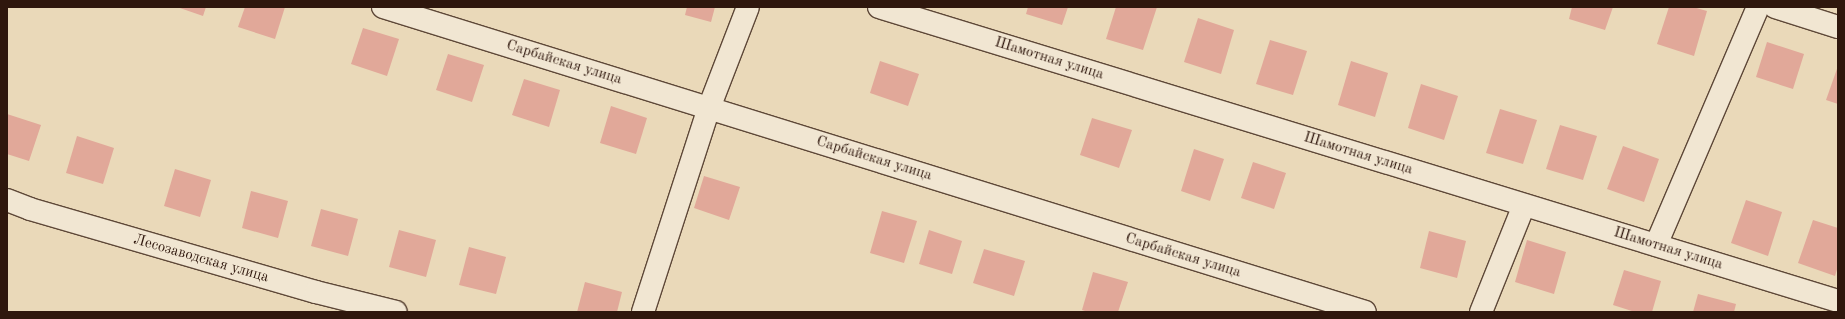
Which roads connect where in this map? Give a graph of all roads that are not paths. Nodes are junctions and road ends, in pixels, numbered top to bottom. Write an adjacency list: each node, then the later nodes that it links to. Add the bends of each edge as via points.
1 (383, 7): 7 (street, Сарбайская улица)
2 (748, 7): 7 (street)
3 (879, 7): 9 (street, Шамотная улица)
4 (1758, 7): 10 (street)
5 (1776, 7): 6 (street)
6 (1838, 27)
7 (709, 108): 13 (street); 14 (street, Сарбайская улица)
8 (7, 200): 12 (street, Лесозаводская улица, via 30,209 316,292)
9 (1524, 205): 10 (street, Шамотная улица); 15 (street)
10 (1656, 245): 11 (street, Шамотная улица)
11 (1838, 301)
12 (396, 312)
13 (643, 312)
14 (1365, 312)
15 (1481, 312)

